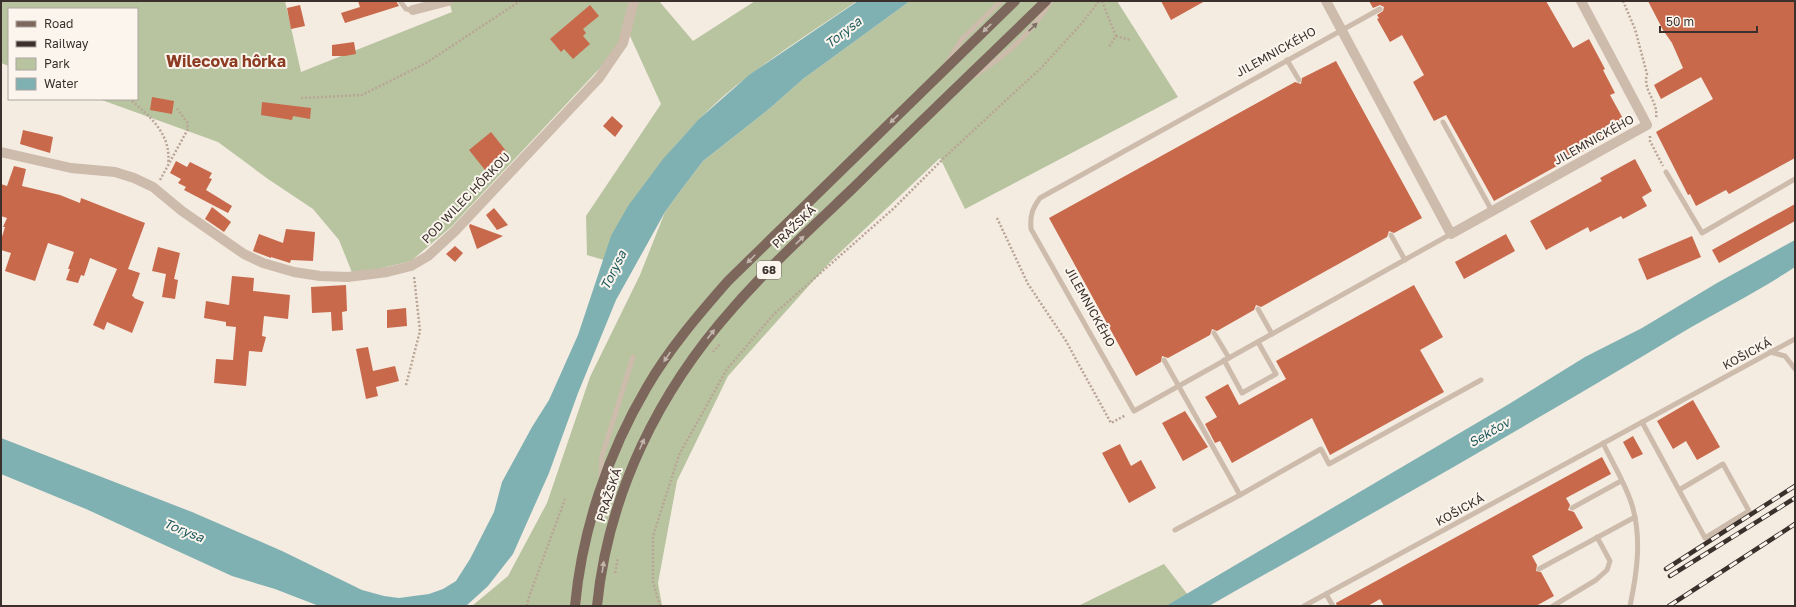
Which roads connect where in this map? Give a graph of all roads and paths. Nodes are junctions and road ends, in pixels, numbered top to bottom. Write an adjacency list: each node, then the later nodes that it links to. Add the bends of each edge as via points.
1 (400, 1): 15 (lane, via 406,9)
2 (448, 1): 15 (street)
3 (520, 1): 24 (path, via 426,63 362,95)
4 (634, 1): 38 (street, POD WILEC HÔRKOU, via 622,43 599,78 455,230 428,256)
5 (1001, 1): 21 (lane, via 961,40)
6 (1015, 1): 21 (main road, PRAŽSKÁ / 68, one-way to 21)
7 (1046, 1): 23 (main road, PRAŽSKÁ / 68)
8 (1051, 1): 23 (lane, one-way to 8, via 999,61 1039,21)
9 (1099, 1): 74 (path, via 1042,67 893,209 774,314 727,369 679,455 653,536 653,582)
10 (1102, 1): 17 (path)
11 (1581, 1): 33 (street, JILEMNICKÉHO, via 1647,125)
12 (1624, 1): 27 (path, via 1635,29 1647,74 1645,80 1656,110)
13 (1329, 2): 16 (street)
14 (1380, 9): 16 (lane, JILEMNICKÉHO)
15 (413, 10)
16 (1341, 30): 20 (lane, JILEMNICKÉHO); 35 (street)
17 (1116, 36): 18 (path); 19 (path)
18 (1130, 40)
19 (1109, 47)
20 (1287, 60): 22 (lane); 55 (lane, JILEMNICKÉHO, via 1040,198 1033,207 1030,216 1031,229)
21 (939, 74): 59 (main road, PRAŽSKÁ / 68, one-way to 59, via 768,240 698,316 647,387 628,422)
22 (1299, 80)
23 (959, 85): 73 (main road, PRAŽSKÁ / 68, one-way to 23, via 604,556 630,470 665,399 688,364 734,306)
24 (301, 98)
25 (132, 101): 26 (path, via 157,125 165,138 168,166 188,129 187,122)
26 (176, 107)
27 (1655, 120)
28 (1443, 122): 33 (lane)
29 (1650, 132): 31 (path, via 1650,140)
30 (1, 152): 38 (street, POD WILEC HÔRKOU, via 71,168 115,172 134,178 153,188 244,254 263,263 294,272 348,277)
31 (1666, 172): 32 (lane, via 1702,233)
32 (1795, 179)
33 (1492, 211): 35 (street, JILEMNICKÉHO)
34 (997, 218): 55 (path, via 1028,284 1066,341 1111,423)
35 (1452, 234): 37 (lane, JILEMNICKÉHO)
36 (1391, 235): 37 (lane)
37 (1405, 260): 41 (lane, JILEMNICKÉHO)
38 (411, 266): 53 (path, via 420,331)
39 (1258, 308): 41 (lane)
40 (1214, 333): 48 (lane)
41 (1272, 334): 44 (lane, JILEMNICKÉHO)
42 (1795, 339): 45 (lane, KOŠICKÁ)
43 (722, 340): 47 (path)
44 (1258, 342): 48 (lane, JILEMNICKÉHO); 48 (lane, via 1276,374 1242,393)
45 (1770, 352): 51 (lane, via 1785,356); 56 (lane, KOŠICKÁ)
46 (633, 357): 59 (lane, via 602,456)
47 (709, 358)
48 (1226, 359): 54 (lane, JILEMNICKÉHO)
49 (1164, 360): 54 (lane)
50 (1795, 360): 51 (lane)
51 (1794, 367)
52 (1481, 380): 61 (lane, via 1329,464 1321,449)
53 (406, 385)
54 (1178, 386): 55 (lane, JILEMNICKÉHO); 61 (lane)
55 (1134, 411)
56 (1642, 422): 57 (lane, KOŠICKÁ); 60 (lane)
57 (1603, 443): 58 (lane); 70 (lane, KOŠICKÁ)
58 (1621, 481): 63 (lane); 64 (lane, via 1632,503)
59 (601, 489): 72 (main road, PRAŽSKÁ / 68, via 584,551)
60 (1679, 490): 60 (lane, via 1705,538 1749,511 1723,464)
61 (1240, 495): 65 (lane)
62 (565, 499): 71 (path)
63 (1572, 508)
64 (1635, 517): 66 (lane); 78 (lane, via 1638,532 1636,579)
65 (1175, 530)
66 (1597, 537): 68 (lane); 77 (lane, via 1610,561 1607,570 1596,580)
67 (619, 552): 69 (path)
68 (1539, 569)
69 (613, 579)
70 (1326, 594): 75 (lane, KOŠICKÁ); 76 (lane)
71 (527, 606)
72 (575, 606)
73 (597, 606)
74 (660, 606)
75 (1304, 606)
76 (1333, 606)
77 (1553, 606)
78 (1630, 606)

